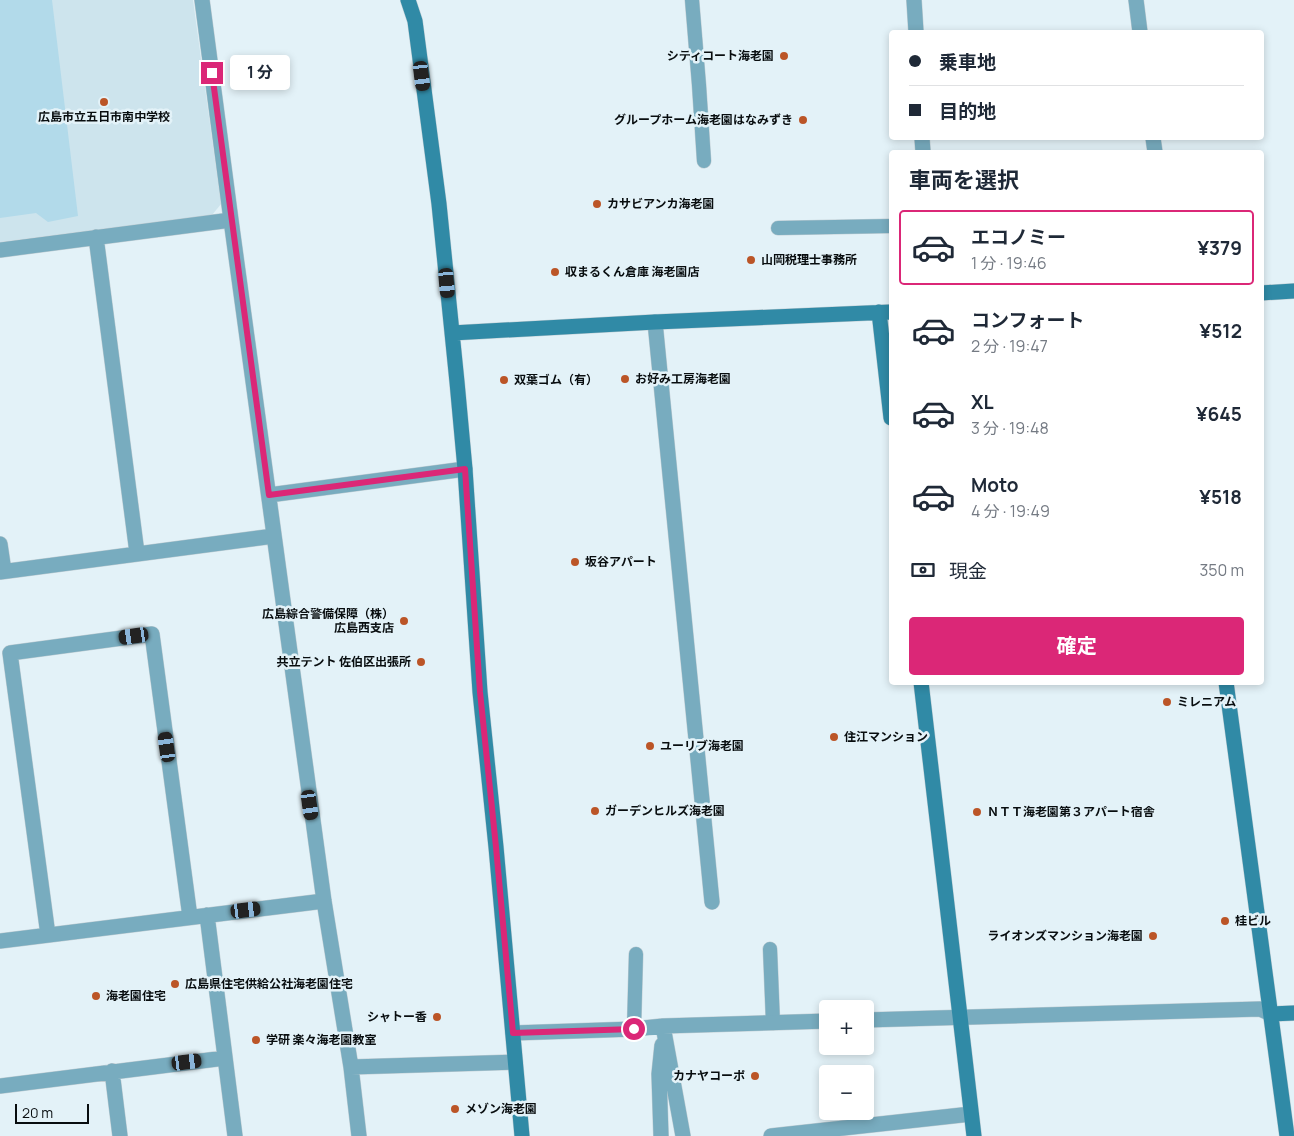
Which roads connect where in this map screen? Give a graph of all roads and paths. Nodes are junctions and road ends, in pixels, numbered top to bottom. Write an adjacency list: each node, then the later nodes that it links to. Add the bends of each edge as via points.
1 (202, 0): 9 (street)
2 (408, 0): 18 (street, via 415,21)
3 (692, 0): 8 (lane)
4 (914, 0): 6 (street)
5 (1136, 0): 7 (street)
6 (916, 30)
7 (1140, 30)
8 (704, 161)
9 (231, 220): 12 (street); 21 (street)
10 (889, 226): 11 (lane)
11 (778, 228)
12 (96, 237): 13 (street); 24 (street)
13 (0, 250)
14 (1294, 291): 15 (street)
15 (1264, 293)
16 (885, 312): 17 (street); 19 (street)
17 (655, 322): 18 (street); 29 (street)
18 (452, 333): 20 (street)
19 (889, 383)
20 (465, 469): 21 (street); 44 (street, via 480,692)
21 (269, 495): 22 (street)
22 (274, 536): 24 (street); 28 (street)
23 (0, 544): 25 (street)
24 (138, 553): 25 (street)
25 (2, 571)
26 (921, 685): 38 (street)
27 (1226, 685): 37 (street)
28 (324, 901): 30 (street); 47 (street)
29 (712, 902)
30 (207, 915): 31 (street); 45 (street)
31 (190, 917): 32 (street); 32 (street, via 152,634 10,653)
32 (48, 936): 33 (street)
33 (0, 941)
34 (770, 949): 41 (lane)
35 (636, 954): 43 (lane)
36 (1294, 1013): 37 (street)
37 (1271, 1014): 38 (street, via 1260,1009); 59 (street)
38 (959, 1017): 39 (street); 50 (street)
39 (874, 1020)
40 (819, 1021): 41 (street)
41 (773, 1023): 42 (street)
42 (664, 1026): 43 (street); 55 (street, via 659,1074); 56 (street)
43 (634, 1029): 44 (street)
44 (513, 1033): 46 (street)
45 (225, 1058): 48 (street); 52 (street)
46 (515, 1062): 47 (street); 54 (street)
47 (351, 1068): 53 (street)
48 (112, 1072): 49 (street); 51 (street)
49 (0, 1086)
50 (971, 1114): 57 (street); 58 (street)
51 (120, 1136)
52 (235, 1136)
53 (359, 1136)
54 (522, 1136)
55 (661, 1136)
56 (684, 1136)
57 (770, 1136)
58 (974, 1136)
59 (1287, 1136)

